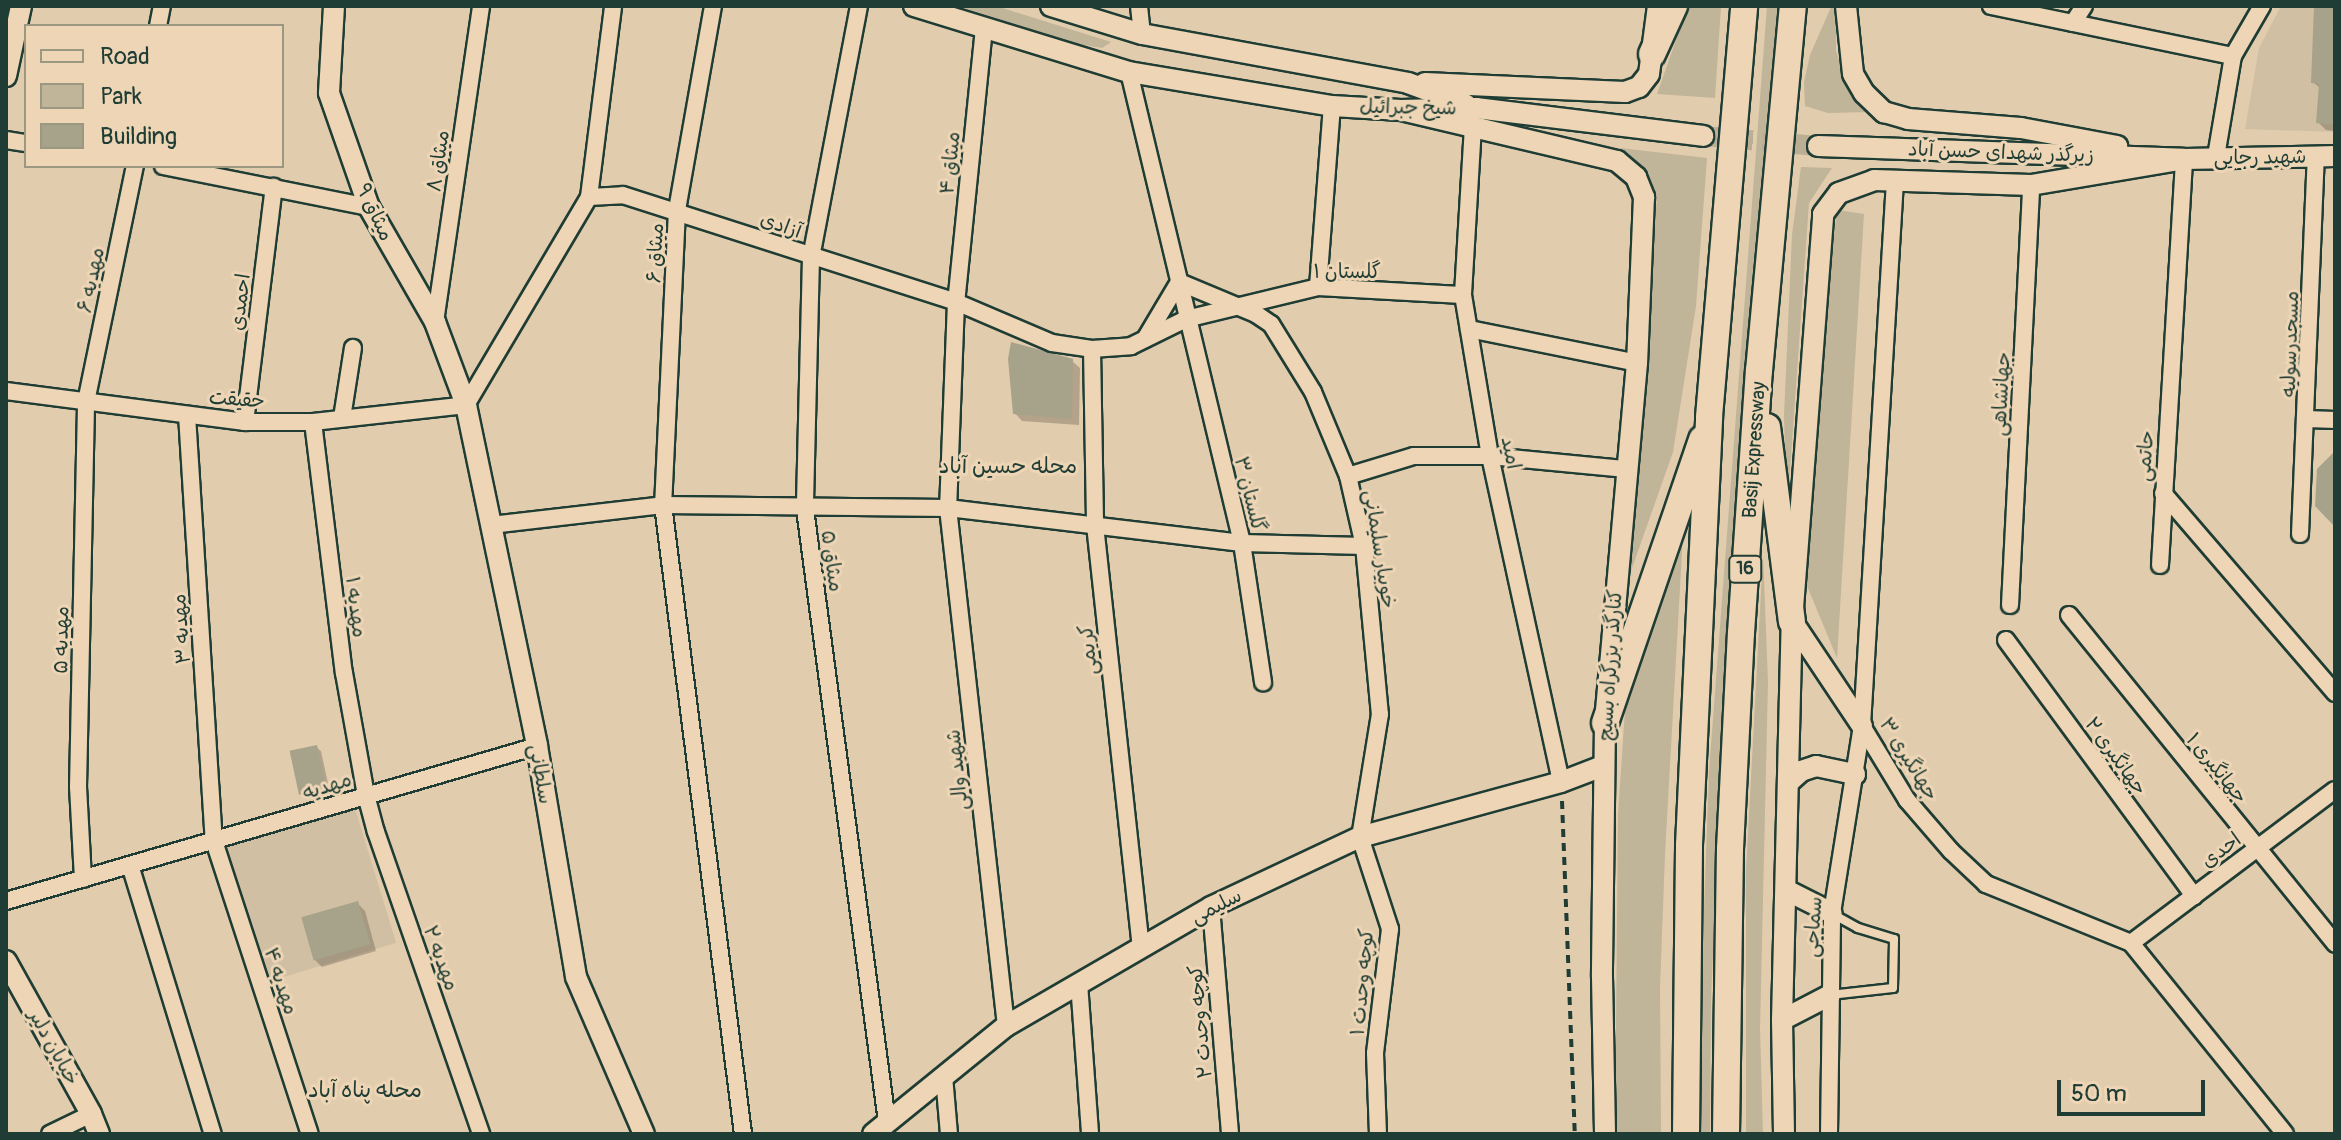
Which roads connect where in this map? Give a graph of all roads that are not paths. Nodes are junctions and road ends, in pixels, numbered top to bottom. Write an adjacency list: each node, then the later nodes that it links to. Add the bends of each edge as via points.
1 (21, 6): 24 (street)
2 (334, 6): 39 (street, میثاق ۹, via 329,93)
3 (481, 6): 48 (street, میثاق ۸)
4 (613, 6): 38 (street)
5 (713, 6): 40 (street, میثاق ۶)
6 (859, 6): 41 (street, میثاق ۵)
7 (914, 6): 19 (street, شیخ جبرائیل)
8 (1051, 6): 20 (street, شیخ جبرائیل)
9 (1139, 6): 20 (street)
10 (1658, 6): 21 (street)
11 (1674, 6): 21 (highway)
12 (1744, 6): 59 (highway, Basij Expressway / 16)
13 (1793, 6): 54 (highway, Basij Expressway / 16)
14 (1846, 6): 32 (street, via 1853,74 1884,112 1908,119 2021,128)
15 (1991, 6): 18 (street)
16 (2084, 6): 18 (street)
17 (2262, 6): 22 (street)
18 (2073, 23): 22 (street)
19 (984, 28): 23 (street, شیخ جبرائیل); 45 (street, میثاق ۴)
20 (1142, 34): 25 (street, شیخ جبرائیل)
21 (1652, 54): 25 (street, via 1649,74 1639,87 1625,92)
22 (2233, 56): 31 (street)
23 (1129, 72): 26 (street, شیخ جبرائیل); 42 (street)
24 (6, 76)
25 (1408, 83): 27 (street, شیخ جبرائیل)
26 (1332, 106): 27 (street, شیخ جبرائیل); 43 (street)
27 (1475, 117): 28 (street); 44 (street, امید); 53 (street, کنارگذر بزرگراه بسیج, via 1617,161 1636,177 1644,197)
28 (1703, 136)
29 (1818, 146): 32 (street, زیرگذر شهدای حسن آباد)
30 (2325, 156): 31 (street, شهید رجایی); 61 (street, مسجدرسولیه)
31 (2216, 157): 32 (street, شهید رجایی)
32 (2184, 159): 36 (street); 68 (street, حاتمی)
33 (135, 168): 56 (street, مهدیه ۶)
34 (174, 168): 37 (street)
35 (1895, 181): 36 (street); 80 (street, via 1874,180 1839,193 1823,214); 85 (street, جهانگیری ۳)
36 (2031, 185): 78 (street, جهانشاهی)
37 (274, 187): 39 (street); 63 (street, احمدی)
38 (589, 197): 40 (street, آزادی, via 623,195); 57 (street)
39 (369, 207): 48 (street, میثاق ۹)
40 (677, 210): 41 (street, آزادی); 69 (street, میثاق ۶)
41 (811, 257): 45 (street, آزادی); 71 (street, میثاق ۵)
42 (1179, 282): 46 (street, خوبیار سلیمانی); 47 (street); 50 (street)
43 (1318, 287): 44 (street, گلستان ۱); 46 (street, گلستان ۱)
44 (1463, 295): 49 (street, امید)
45 (956, 302): 52 (street, آزادی, via 1052,343); 70 (street, میثاق ۴)
46 (1235, 308): 47 (street, گلستان ۱); 67 (street, خوبیار سلیمانی, via 1271,324 1313,392)
47 (1186, 319): 50 (street, آزادی); 75 (street, گلستان ۳)
48 (435, 322): 57 (street, میثاق ۹)
49 (1469, 329): 53 (street); 65 (street, امید)
50 (1144, 342): 52 (street, آزادی)
51 (353, 348): 60 (street)
52 (1092, 349): 73 (street, کریمی)
53 (1637, 363): 66 (street, کنارگذر بزرگراه بسیج)
54 (1759, 371): 80 (highway); 127 (highway, Basij Expressway / 16, via 1730,849)
55 (6, 391): 56 (street, حقیقت)
56 (86, 402): 58 (street, حقیقت); 97 (street, مهدیه ۵, via 78,787)
57 (466, 405): 60 (street, حقیقت); 72 (street, سلطانی)
58 (187, 415): 63 (street, حقیقت); 94 (street, مهدیه ۳)
59 (1709, 417): 84 (highway); 126 (highway, Basij Expressway / 16, via 1689,845)
60 (342, 418): 64 (street, حقیقت)
61 (2307, 419): 62 (street); 74 (street, مسجدرسولیه)
62 (2335, 420)
63 (245, 422): 64 (street, حقیقت)
64 (313, 422): 92 (street, مهدیه ۱, via 344,673)
65 (1490, 456): 66 (street); 67 (street, via 1414,456); 90 (street, امید)
66 (1626, 469): 84 (street, کنارگذر بزرگراه بسیج)
67 (1348, 476): 76 (street, خوبیار سلیمانی)
68 (2163, 493): 77 (street); 83 (street, حاتمی)
69 (663, 505): 71 (street); 72 (street); 120 (street, میثاق ۶)
70 (948, 508): 71 (street); 73 (street); 110 (street, شهید والی)
71 (805, 509): 113 (street, میثاق ۵)
72 (491, 525): 86 (street, سلطانی)
73 (1095, 525): 75 (street); 105 (street, کریمی)
74 (2300, 534)
75 (1242, 543): 76 (street); 82 (street, گلستان ۳)
76 (1364, 546): 93 (street, خوبیار سلیمانی, via 1380,714)
77 (2160, 565)
78 (2010, 605)
79 (2069, 615): 95 (street, جهانگیری ۱)
80 (1792, 621): 85 (street); 89 (street)
81 (2006, 640): 99 (street, جهانگیری ۲)
82 (1263, 682)
83 (2335, 693)
84 (1605, 723): 87 (street, کنارگذر بزرگراه بسیج)
85 (1862, 726): 88 (street, سماجی); 103 (street, جهانگیری ۳, via 1907,800 1986,884)
86 (537, 746): 92 (street, مهدیه); 119 (street, سلطانی, via 576,977)
87 (1603, 766): 90 (street, سلیمی); 125 (street, کنارگذر بزرگراه بسیج)
88 (1855, 774): 89 (street, via 1816,766); 102 (street, سماجی)
89 (1790, 781): 98 (street)
90 (1561, 782): 93 (street, سلیمی)
91 (2335, 790): 95 (street, احدی)
92 (366, 795): 94 (street, مهدیه); 118 (street, مهدیه ۲)
93 (1360, 837): 101 (street, سلیمی); 124 (street, کوچه وحدت ۱, via 1390,929 1375,1053)
94 (214, 841): 96 (street, مهدیه); 117 (street, مهدیه ۴)
95 (2256, 849): 99 (street, احدی); 104 (street, جهانگیری ۱)
96 (130, 865): 97 (street, مهدیه); 116 (street)
97 (83, 879): 100 (street, مهدیه)
98 (1786, 890): 102 (street); 109 (street)
99 (2194, 896): 103 (street, احدی)
100 (6, 901)
101 (1211, 907): 105 (street, سلیمی); 123 (street, کوچه وحدت ۲)
102 (1832, 913): 108 (street, سماجی); 108 (lane, via 1894,939 1893,988)
103 (2131, 943): 130 (street, جهانگیری ۳)
104 (2335, 944)
105 (1141, 946): 107 (street, سلیمی)
106 (7, 963): 112 (street, خیابان دلیر)
107 (1079, 983): 110 (street, سلیمی); 122 (street)
108 (1830, 995): 109 (street); 129 (street, سماجی)
109 (1782, 1020): 128 (street)
110 (1006, 1026): 111 (street, سلیمی)
111 (944, 1076): 113 (street, سلیمی); 121 (street)
112 (91, 1114): 114 (street); 115 (street, خیابان دلیر)
113 (880, 1128)
114 (50, 1134)
115 (99, 1134)
116 (213, 1134)
117 (310, 1134)
118 (481, 1134)
119 (644, 1134)
120 (743, 1134)
121 (949, 1134)
122 (1090, 1134)
123 (1230, 1134)
124 (1378, 1134)
125 (1605, 1134)
126 (1686, 1134)
127 (1726, 1134)
128 (1784, 1134)
129 (1829, 1134)
130 (2285, 1134)

